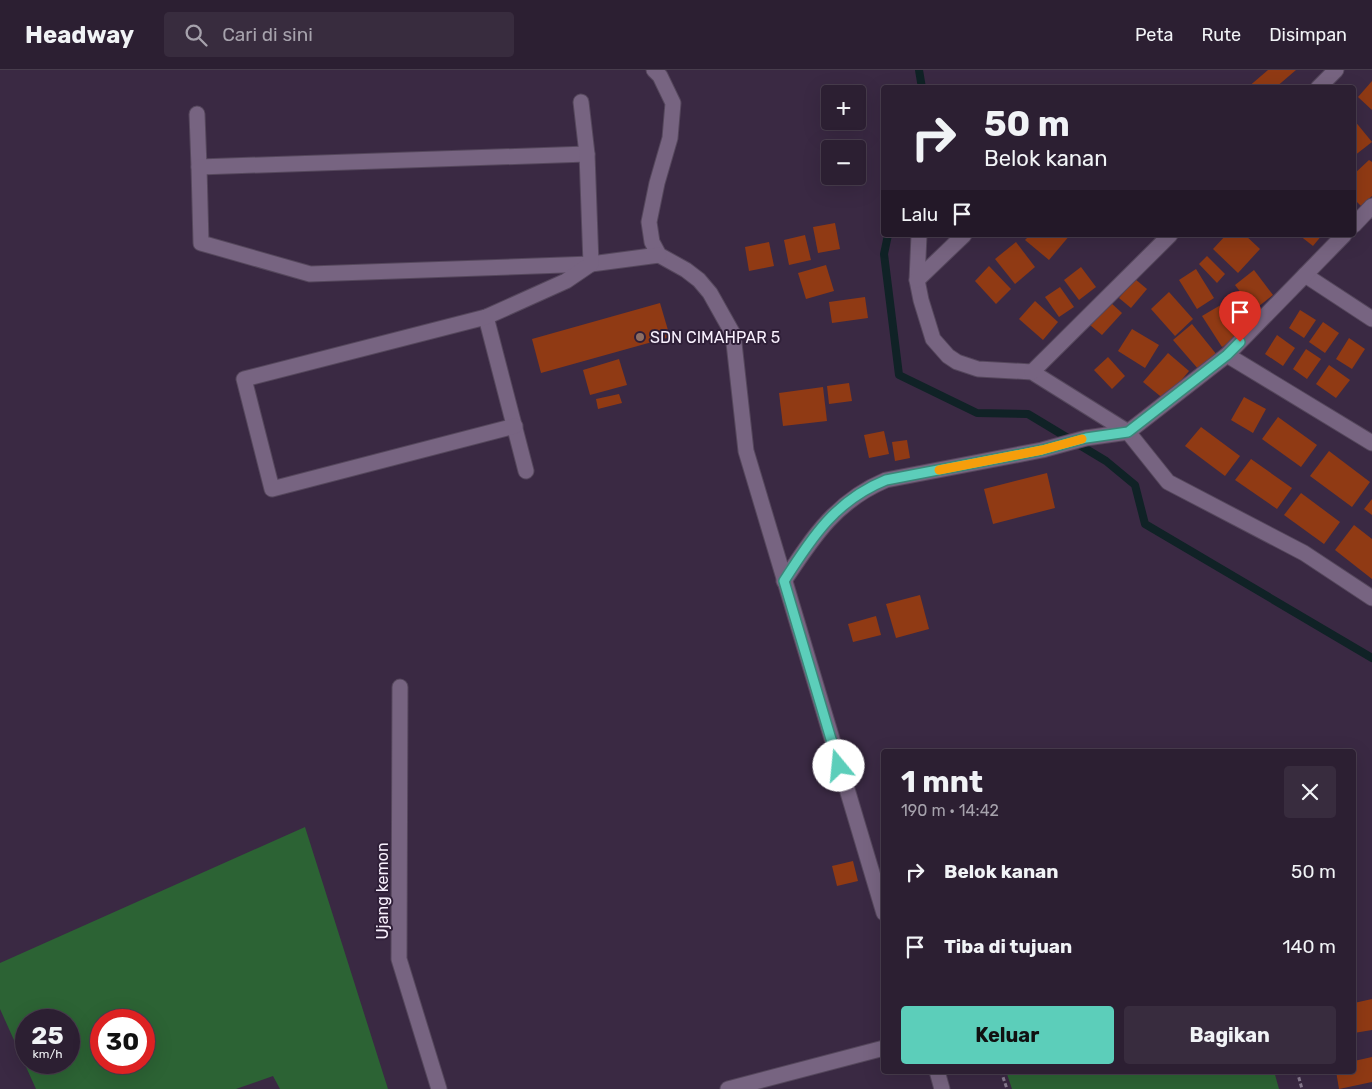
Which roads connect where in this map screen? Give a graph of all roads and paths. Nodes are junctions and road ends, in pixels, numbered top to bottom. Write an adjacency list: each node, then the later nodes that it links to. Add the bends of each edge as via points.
1 (654, 70): 14 (street, via 673,102 670,138 649,222 652,242)
2 (1336, 70): 3 (street)
3 (1321, 85)
4 (581, 102): 6 (street)
5 (197, 114): 7 (street)
6 (587, 154): 7 (street); 15 (street)
7 (199, 167): 15 (street, via 201,243 310,274)
8 (1372, 206): 9 (street)
9 (1356, 223)
10 (919, 237): 17 (street)
11 (962, 237): 17 (street)
12 (1342, 237): 16 (street)
13 (1160, 238): 21 (street)
14 (659, 256): 15 (street); 26 (street, via 699,280 733,334 746,451)
15 (591, 264): 18 (street, via 566,281)
16 (1305, 275): 19 (street); 20 (street)
17 (917, 280): 21 (street, via 934,339 948,356 978,369)
18 (486, 317): 22 (street); 22 (street, via 244,379 272,489)
19 (1372, 319)
20 (1227, 355): 23 (street); 24 (street)
21 (1032, 372): 23 (street)
22 (515, 426): 25 (street)
23 (1128, 432): 26 (street, via 886,480 867,488 817,530); 27 (street, via 1168,482 1304,553)
24 (1372, 443)
25 (526, 472)
26 (784, 581): 29 (street)
27 (1372, 598)
28 (400, 687): 34 (street, Ujang kemon, via 399,959)
29 (881, 895)
30 (881, 1049): 35 (street)
31 (938, 1074): 36 (street)
32 (1002, 1074): 37 (path)
33 (1298, 1074): 38 (path)
34 (439, 1089)
35 (728, 1089)
36 (942, 1089)
37 (1007, 1089)
38 (1302, 1089)

